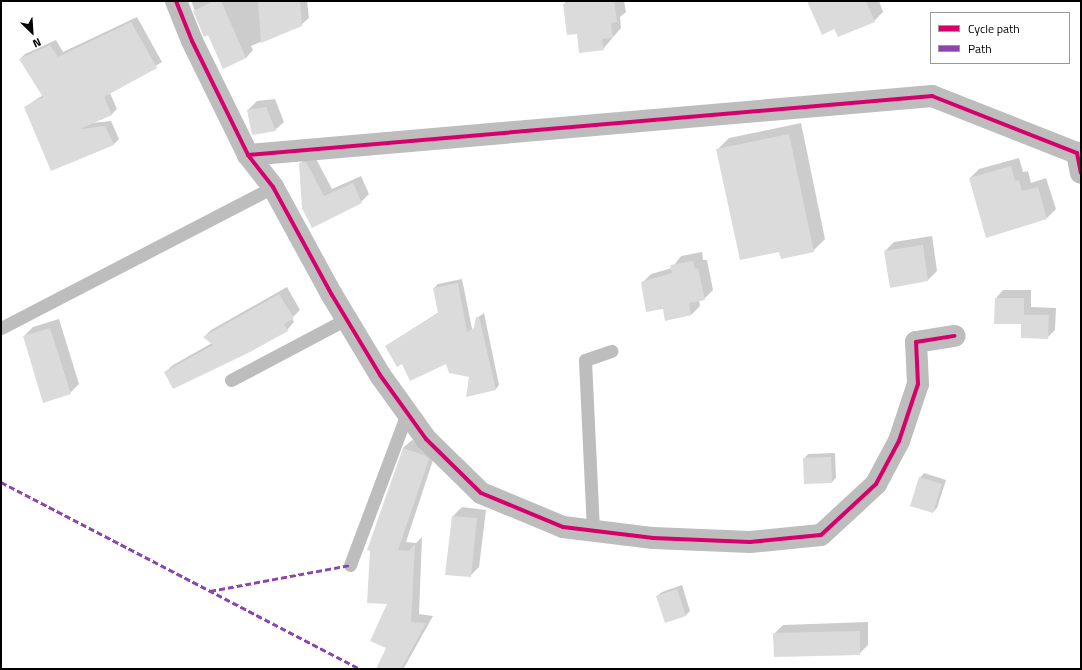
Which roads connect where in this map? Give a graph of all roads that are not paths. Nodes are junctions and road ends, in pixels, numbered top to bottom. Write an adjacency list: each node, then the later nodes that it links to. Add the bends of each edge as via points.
1 (176, 1): 2 (street, via 192,41)
2 (248, 156): 3 (street, via 932,96 1077,153); 4 (street)
3 (1081, 173)
4 (273, 188): 5 (street); 6 (lane)
5 (346, 319): 9 (lane); 10 (street, via 380,376)
6 (1, 328)
7 (955, 336): 11 (street, via 916,342 918,384 899,441 876,484 822,535 750,542 653,538)
8 (611, 351): 11 (lane, via 585,360)
9 (231, 380)
10 (407, 413): 11 (street, via 426,439 481,493 563,526); 12 (lane)
11 (593, 530)
12 (350, 565)

